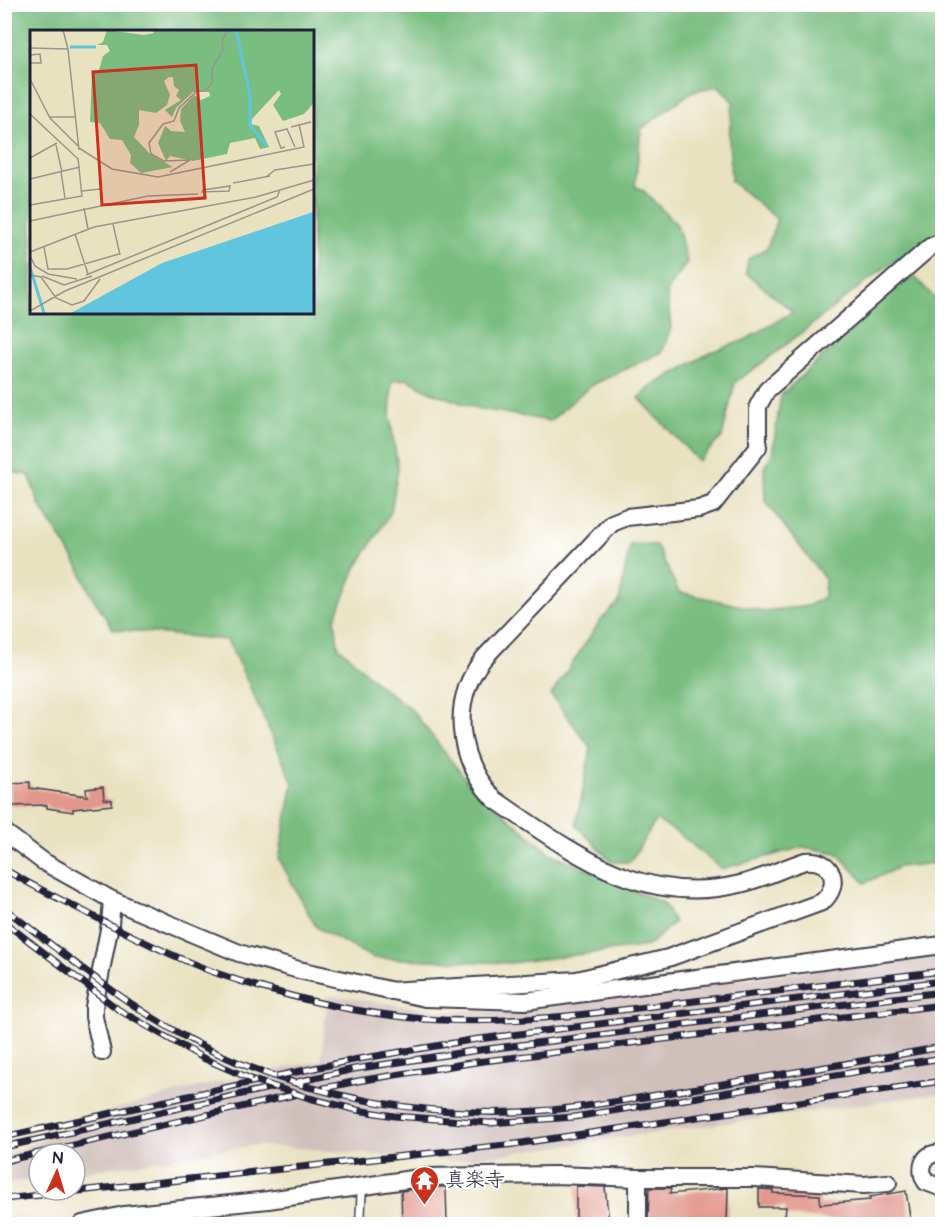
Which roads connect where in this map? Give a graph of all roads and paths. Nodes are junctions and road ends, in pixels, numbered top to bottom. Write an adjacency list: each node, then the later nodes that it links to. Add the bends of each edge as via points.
1 (942, 242): 5 (street, via 930,247 767,390 758,406 758,447 713,504 612,522 484,658 473,671 463,695 465,751 481,786 494,799 598,867 654,886 710,888 741,884 812,860 830,870 829,894 822,902 668,958 577,980)
2 (4, 832): 3 (street, via 44,862)
3 (112, 900): 5 (street, via 239,954); 6 (street, via 94,1007)
4 (942, 945): 5 (street, via 525,1001 425,998)
5 (389, 991)
6 (102, 1052)
7 (942, 1154): 11 (street, via 935,1153 924,1160 922,1173 926,1182)
8 (638, 1178): 9 (street, via 754,1178 864,1185); 10 (street, via 479,1175); 15 (street)
9 (888, 1182)
10 (362, 1186): 12 (street); 14 (lane)
11 (942, 1188)
12 (164, 1217): 13 (street, via 124,1215)
13 (82, 1224)
14 (360, 1224)
15 (638, 1224)

